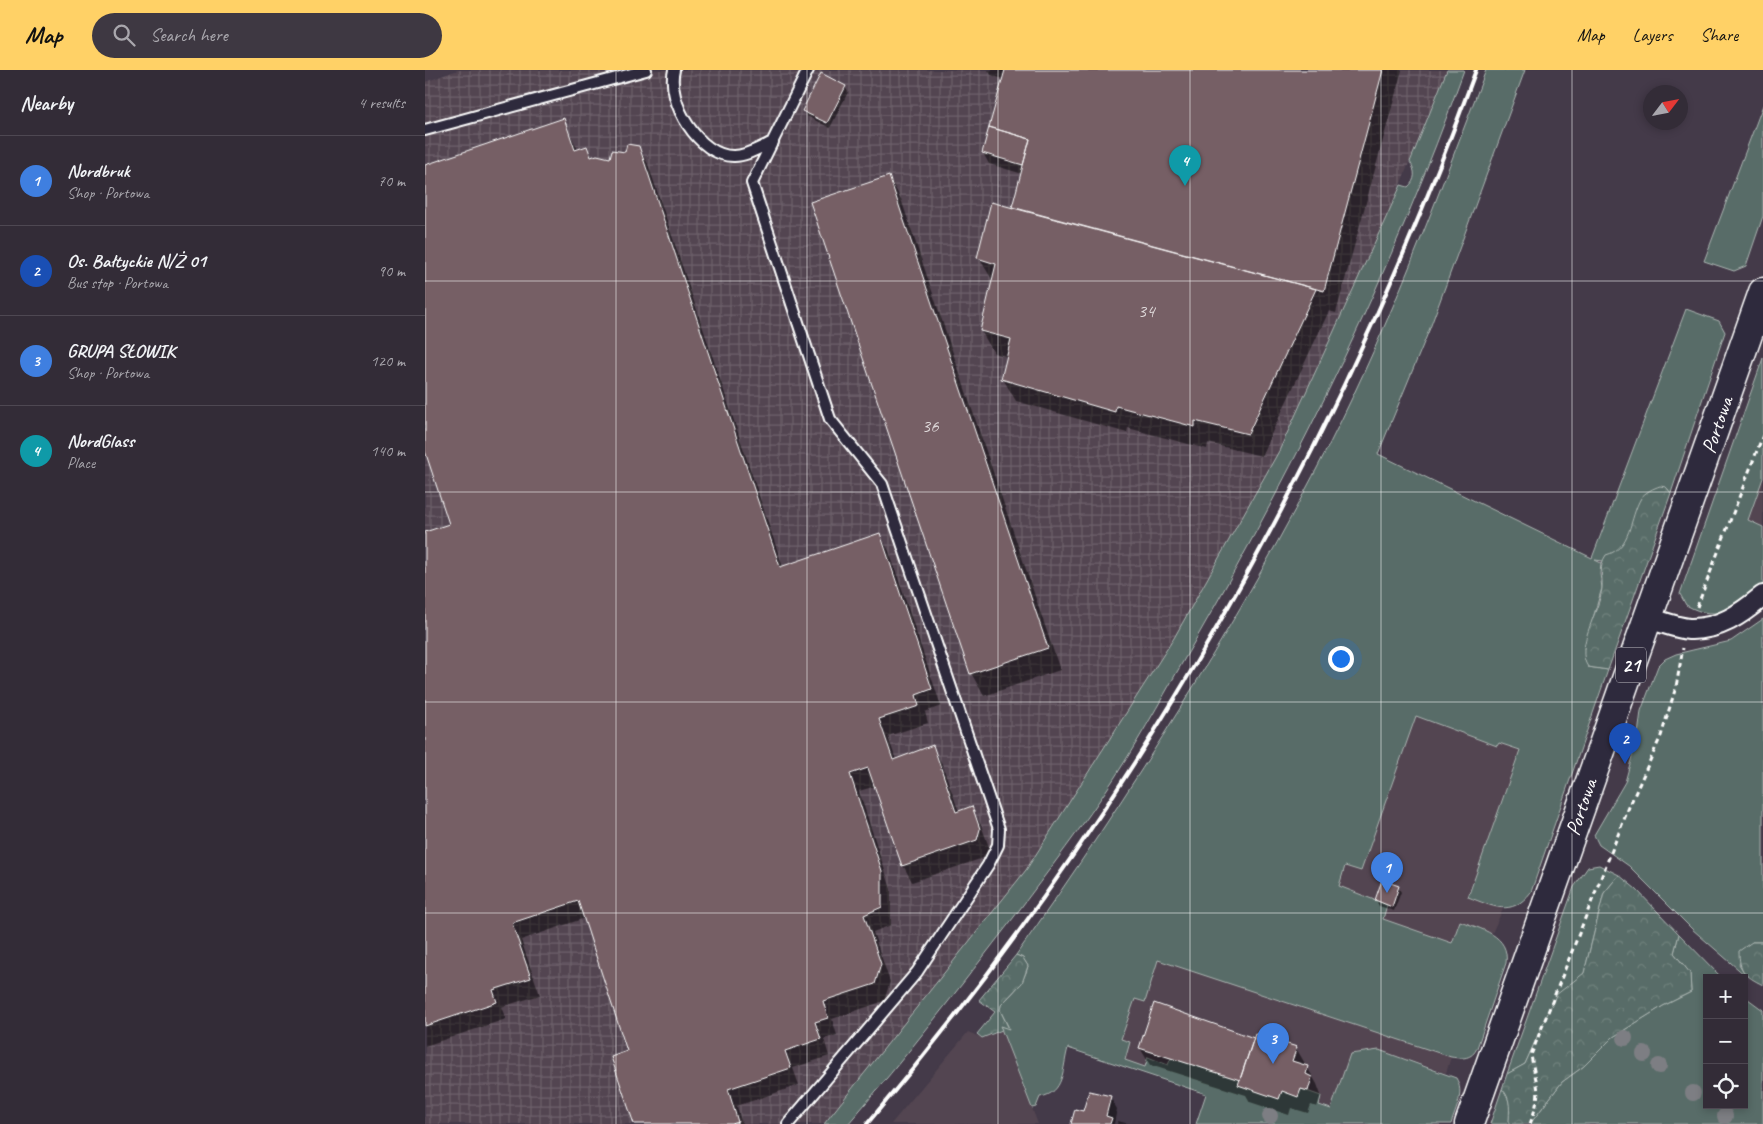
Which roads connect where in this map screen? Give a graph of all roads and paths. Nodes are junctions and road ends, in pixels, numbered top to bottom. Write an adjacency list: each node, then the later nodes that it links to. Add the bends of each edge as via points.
1 (646, 70): 4 (lane)
2 (674, 70): 5 (lane, via 675,99 683,118 716,152 733,156 752,152)
3 (808, 70): 5 (lane)
4 (425, 130)
5 (773, 142): 11 (lane, via 752,183 831,419 882,484 999,829 998,845 988,865 917,972)
6 (1763, 292): 9 (main road, Portowa / 21)
7 (1763, 435): 10 (path)
8 (1763, 596): 10 (street, via 1724,624)
9 (1647, 618): 10 (street); 12 (main road, Portowa / 21)
10 (1689, 629): 13 (path, via 1661,736 1629,807 1531,1055 1539,1099)
11 (788, 1124)
12 (1469, 1124)
13 (1530, 1124)

